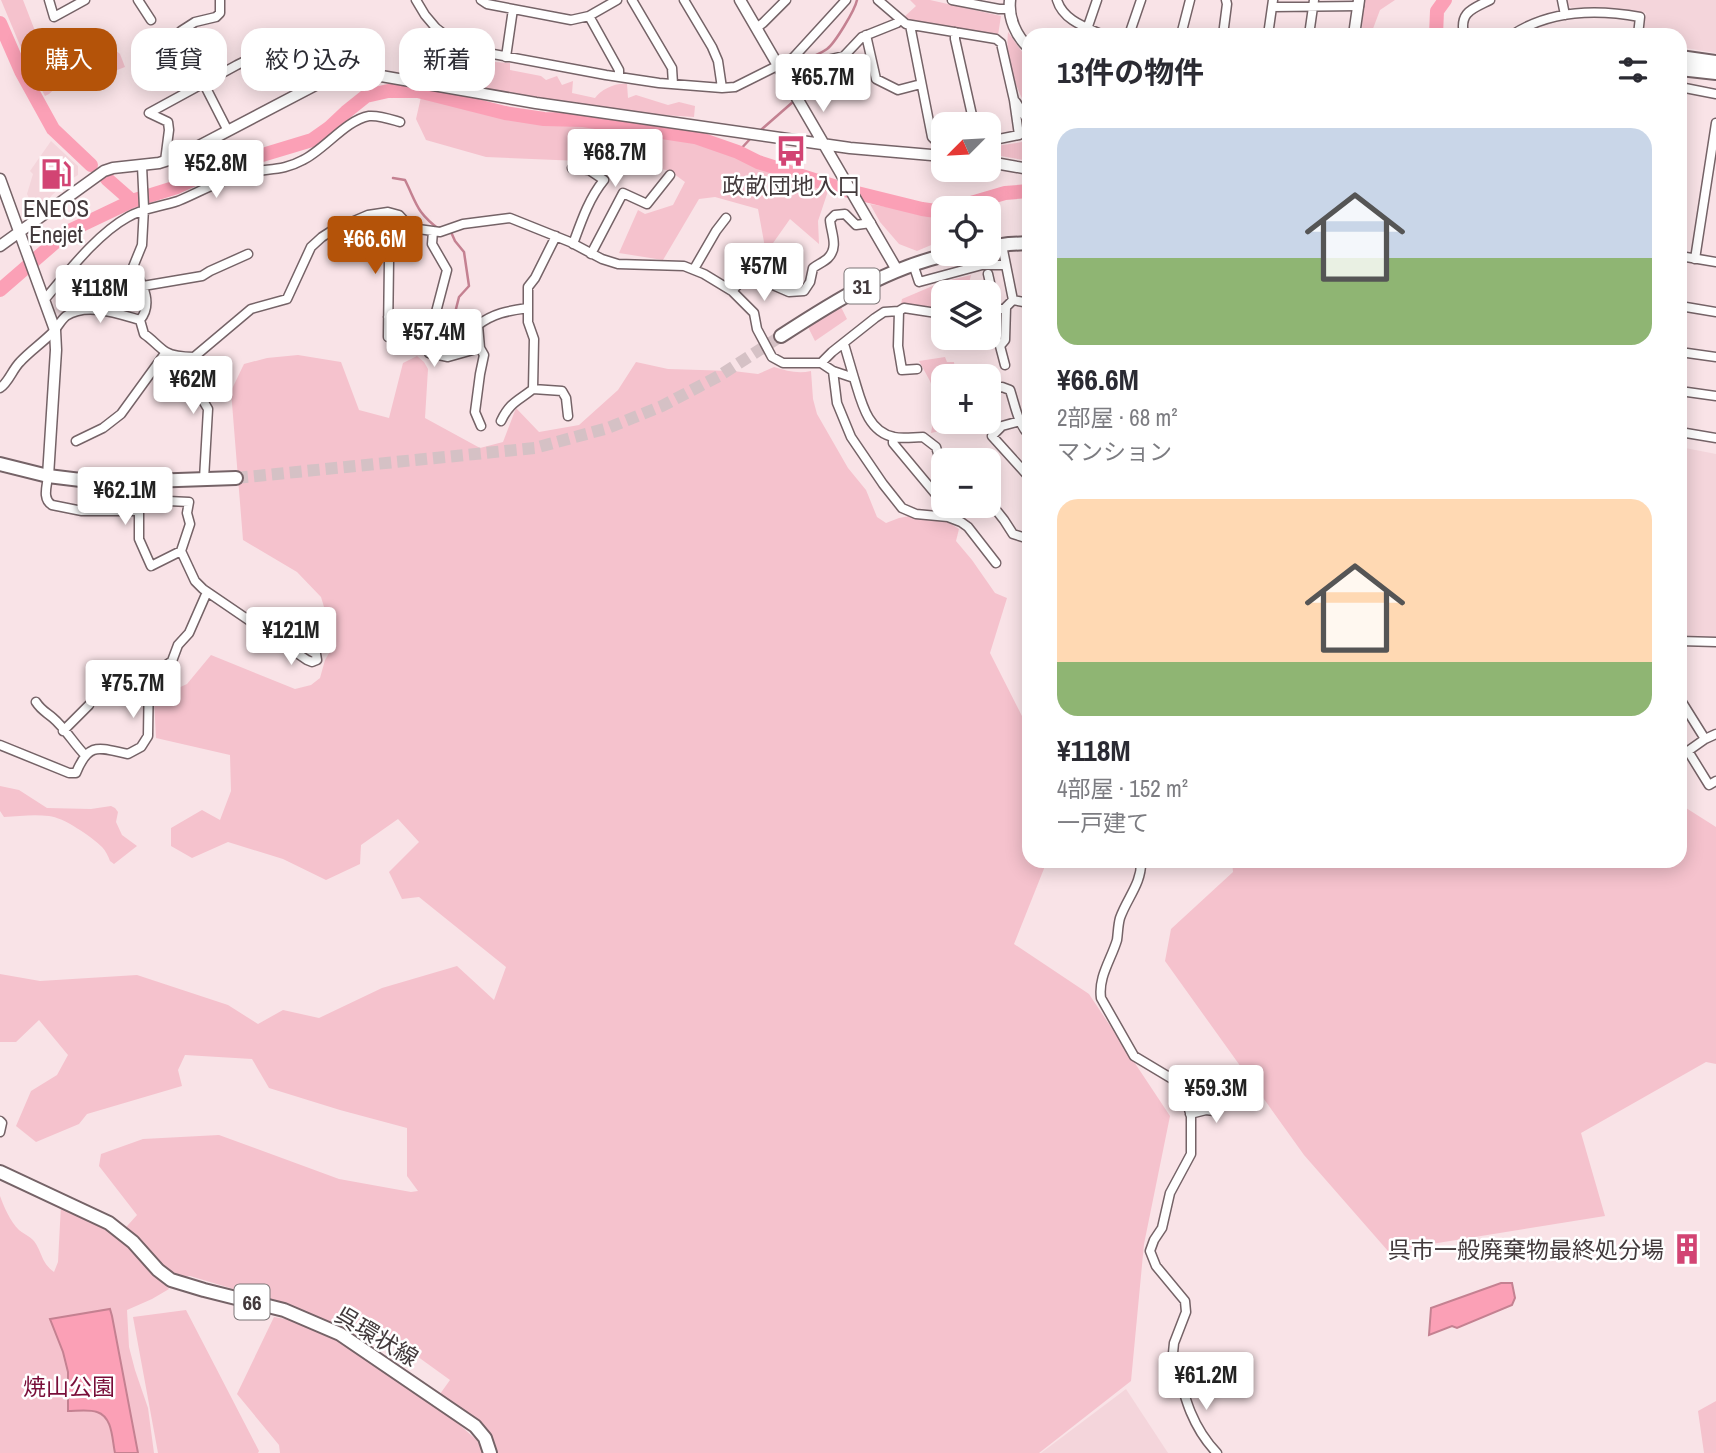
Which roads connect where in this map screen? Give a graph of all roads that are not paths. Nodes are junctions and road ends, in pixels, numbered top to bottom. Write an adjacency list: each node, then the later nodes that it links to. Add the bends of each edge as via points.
1 (49, 0): 2 (street, via 54,17)
2 (85, 0)
3 (138, 0): 30 (street)
4 (220, 0): 34 (street, via 216,17)
5 (416, 0): 49 (street, via 436,28 453,41)
6 (481, 0): 27 (street)
7 (617, 0): 29 (street)
8 (632, 0): 56 (street, via 671,68)
9 (684, 0): 58 (street, via 715,54)
10 (740, 0): 33 (street)
11 (786, 0): 33 (street)
12 (846, 0): 52 (street, via 793,58)
13 (878, 0): 31 (street)
14 (952, 0): 26 (street, via 999,9)
15 (1057, 0): 35 (street, via 1067,17)
16 (1097, 0): 36 (street)
17 (1141, 0): 37 (street)
18 (1190, 0): 38 (street)
19 (1218, 0): 22 (street)
20 (1490, 0): 43 (street, via 1464,16)
21 (1562, 0): 28 (street)
22 (1227, 2): 39 (street)
23 (1273, 3): 24 (street); 40 (street)
24 (1314, 3): 25 (street); 41 (street)
25 (1359, 3): 42 (street)
26 (1009, 5): 48 (street)
27 (513, 9): 29 (street, via 571,20); 49 (street)
28 (1565, 15): 44 (street); 45 (street, via 1601,12 1640,17)
29 (589, 16): 55 (street)
30 (151, 20)
31 (900, 20): 32 (street); 47 (street)
32 (910, 25): 46 (street); 57 (street)
33 (756, 27): 52 (street)
34 (186, 28)
35 (1082, 28)
36 (1088, 28)
37 (1131, 28)
38 (1183, 28)
39 (1224, 28)
40 (1269, 28)
41 (1310, 28)
42 (1355, 28)
43 (1462, 28)
44 (1525, 28)
45 (1639, 28)
46 (955, 32): 64 (street, via 1001,43); 65 (street)
47 (866, 35): 57 (street, via 876,79 898,90); 63 (street, via 844,56 806,67)
48 (1022, 41)
49 (506, 57): 55 (street)
50 (1687, 58): 51 (main road)
51 (1716, 62)
52 (778, 66): 58 (street, via 735,87); 63 (street)
53 (1687, 70): 54 (main road)
54 (1716, 73)
55 (619, 76): 56 (street)
56 (673, 84): 58 (street)
57 (921, 84): 70 (street)
58 (722, 88)
59 (1687, 89): 62 (street)
60 (189, 91): 74 (street, via 149,113 168,122)
61 (208, 91): 69 (street)
62 (1716, 94)
63 (795, 96): 72 (street)
64 (1014, 100): 66 (street); 71 (street, via 1019,135)
65 (971, 112)
66 (1022, 112)
67 (400, 122): 81 (street, via 364,118 307,159 288,167 237,175 176,201)
68 (1716, 123): 100 (street)
69 (228, 131): 72 (street, via 348,72); 74 (street)
70 (931, 131)
71 (1001, 139)
72 (823, 144): 73 (street); 84 (street)
73 (931, 155)
74 (165, 161): 78 (street)
75 (1001, 164): 77 (street)
76 (572, 168): 88 (street, via 589,170 604,180)
77 (1022, 168)
78 (142, 170): 81 (street); 86 (street, via 113,168 100,173)
79 (670, 175): 95 (street, via 647,204 624,193)
80 (0, 179): 86 (street)
81 (144, 206): 109 (street, via 142,245 133,267); 111 (street, via 116,225)
82 (362, 218): 85 (street, via 388,212 399,215 411,228); 90 (street); 133 (street, via 333,230 311,247 287,299 251,309)
83 (726, 218): 105 (street)
84 (871, 223): 106 (street); 110 (street, via 856,225 845,214 830,220 835,240 832,252 813,268 804,291 789,292 752,276 746,276)
85 (432, 231): 87 (street, via 510,218); 120 (street, via 432,244 447,270)
86 (20, 232): 92 (street); 111 (street)
87 (556, 236): 88 (street); 115 (street, via 528,288)
88 (573, 244): 95 (street)
89 (1022, 244): 91 (main road)
90 (372, 245): 93 (street); 96 (street)
91 (1001, 245)
92 (0, 246)
93 (348, 249)
94 (248, 254): 109 (street, via 202,276)
95 (591, 254): 105 (street, via 618,264)
96 (377, 257): 101 (street); 121 (street, via 384,254 389,260)
97 (1001, 257): 104 (street)
98 (1687, 257): 100 (street)
99 (931, 259): 103 (main road, 31)
100 (1695, 259): 102 (street)
101 (365, 260)
102 (1716, 262)
103 (913, 264): 104 (street, via 919,282 982,265); 106 (main road, 31)
104 (1005, 265): 112 (street)
105 (694, 269): 110 (street)
106 (897, 270): 125 (main road, 31, via 830,304)
107 (988, 274): 108 (street)
108 (990, 280)
109 (143, 286): 122 (street, via 148,306)
110 (732, 291): 135 (street, via 754,313 772,357 783,363)
111 (44, 296): 124 (street)
112 (1013, 300): 113 (street); 116 (street)
113 (1022, 302)
114 (1687, 307): 119 (street)
115 (527, 308): 129 (street, via 503,311 478,325); 142 (street, via 534,339)
116 (1001, 308)
117 (899, 310): 118 (street); 127 (street, via 884,312); 137 (street, via 902,370)
118 (931, 312)
119 (1716, 312)
120 (435, 316)
121 (388, 317): 126 (street); 129 (street, via 431,321 429,353 447,357)
122 (141, 320): 124 (street, via 99,310 75,311); 131 (street, via 144,334)
123 (1001, 324): 128 (street, via 1005,340)
124 (55, 330): 141 (street, via 18,363); 157 (street)
125 (781, 336)
126 (388, 337)
127 (844, 344): 135 (street); 139 (street)
128 (1001, 345)
129 (480, 348): 149 (street, via 484,355 475,412)
130 (1001, 350): 136 (street)
131 (166, 352): 133 (street); 153 (street, via 121,414)
132 (1687, 353): 134 (street)
133 (194, 357): 159 (street, via 195,387 208,409)
134 (1716, 357)
135 (821, 363): 138 (street)
136 (1004, 365)
137 (916, 369)
138 (833, 371): 139 (street); 164 (street, via 837,404 851,437 902,508)
139 (854, 378): 151 (street, via 867,418)
140 (1001, 387): 147 (street, via 1010,390)
141 (0, 388)
142 (534, 389): 145 (street, via 562,391); 146 (street, via 514,402)
143 (1687, 392): 144 (street)
144 (1716, 397)
145 (568, 416)
146 (501, 421)
147 (1020, 421): 148 (street); 156 (street, via 1002,426 992,436)
148 (1022, 425)
149 (481, 426)
150 (1687, 433): 152 (street)
151 (893, 437): 154 (street, via 923,437); 161 (street, via 893,443)
152 (1716, 438)
153 (76, 441)
154 (936, 448)
155 (0, 464): 157 (main road)
156 (1022, 469)
157 (48, 475): 160 (main road, via 89,481); 163 (street, via 45,498 52,505 82,511)
158 (236, 478): 159 (main road)
159 (204, 479): 160 (main road)
160 (149, 480): 162 (street)
161 (931, 488)
162 (147, 500): 163 (street); 168 (street, via 189,502 190,524)
163 (139, 511): 168 (street, via 139,539 152,566)
164 (931, 515)
165 (1001, 516): 167 (street, via 1013,534)
166 (951, 518): 169 (street, via 968,527)
167 (1022, 537)
168 (181, 551): 170 (street, via 195,581)
169 (996, 563)
170 (207, 592): 171 (street, via 307,660 317,660 316,654); 181 (street, via 172,661 149,672 148,736 141,747 128,754 102,748)
171 (281, 633)
172 (1687, 641): 173 (street)
173 (1716, 642)
174 (36, 702): 177 (street)
175 (89, 705): 177 (street)
176 (1687, 710): 179 (street)
177 (64, 731): 181 (street)
178 (1716, 734): 179 (street)
179 (1705, 739): 182 (street, via 1688,751 1709,785)
180 (0, 745): 181 (street, via 69,773 76,773)
181 (85, 755)
182 (1716, 781)
183 (1141, 868): 185 (street, via 1099,987 1101,998 1135,1056 1174,1080)
184 (1214, 1107): 185 (street, via 1214,1111)
185 (1190, 1114): 190 (street, via 1192,1154 1170,1193 1162,1228 1150,1251 1156,1266 1185,1301 1173,1353 1190,1413)
186 (0, 1121): 187 (street)
187 (0, 1132)
188 (0, 1172): 189 (main road, 呉環状線 / 66, via 109,1223 171,1280 284,1310 340,1334 475,1426)
189 (490, 1453)
190 (1217, 1453)

